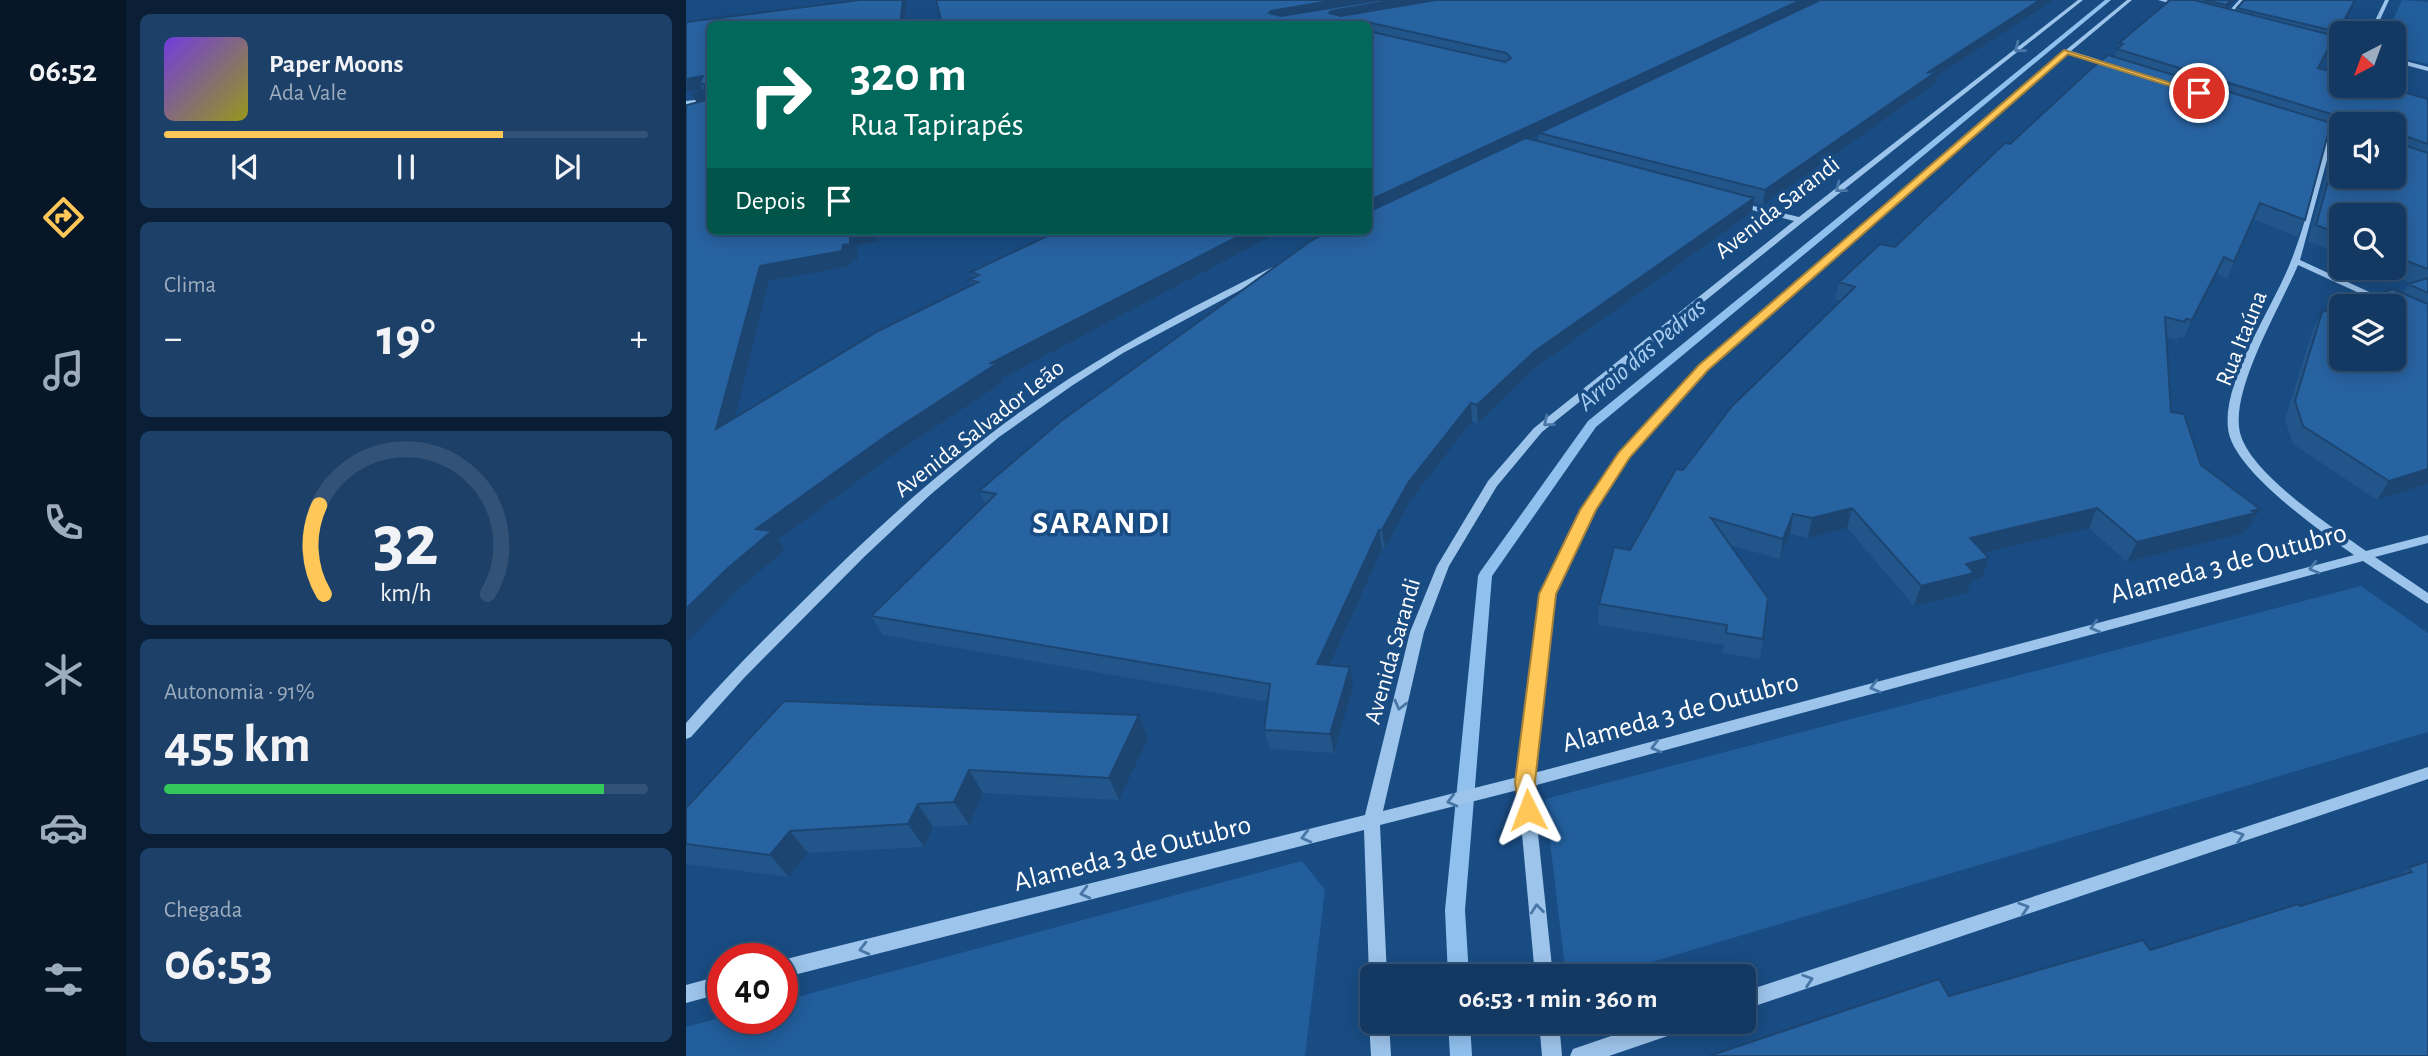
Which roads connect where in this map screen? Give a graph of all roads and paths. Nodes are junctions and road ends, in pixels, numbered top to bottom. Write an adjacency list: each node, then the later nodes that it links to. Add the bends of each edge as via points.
1 (2081, 0): 23 (street, Avenida Sarandi, one-way to 23)
2 (2130, 0): 13 (street)
3 (2160, 0): 6 (street)
4 (2242, 0): 8 (street)
5 (2387, 0): 10 (street)
6 (2186, 7)
7 (2212, 13): 8 (street)
8 (2225, 17): 9 (street)
9 (2238, 20)
10 (2377, 21)
11 (2303, 36): 12 (street)
12 (2329, 43)
13 (2067, 52): 15 (street); 32 (street, via 1704,368 1624,455 1588,510 1548,594)
14 (2406, 63): 16 (street)
15 (2120, 68)
16 (2428, 69)
17 (707, 100): 18 (street)
18 (686, 103)
19 (2318, 130): 20 (street)
20 (2329, 133)
21 (2329, 157): 25 (street, Rua Itaúna)
22 (1721, 199): 23 (street)
23 (1800, 219): 33 (street, Avenida Sarandi, one-way to 33, via 1538,430 1492,484 1443,565 1418,632)
24 (1292, 261): 30 (street, Avenida Salvador Leão, via 1139,340 1067,384 965,459 856,555)
25 (2295, 261): 26 (street); 28 (street, Rua Itaúna, via 2238,388 2235,436 2250,461 2289,498)
26 (2369, 294)
27 (2428, 539): 28 (street, Alameda 3 de Outubro)
28 (2362, 555): 29 (street, Rua Itaúna); 32 (street, Alameda 3 de Outubro, one-way to 32)
29 (2428, 599)
30 (686, 733)
31 (2428, 773): 39 (street, one-way to 31)
32 (1525, 782): 33 (street, Alameda 3 de Outubro, one-way to 33); 35 (street, one-way to 32)
33 (1372, 821): 34 (street, Avenida Sarandi); 36 (street, Alameda 3 de Outubro, one-way to 36)
34 (1378, 964)
35 (1543, 964)
36 (798, 965)
37 (707, 988): 38 (street)
38 (686, 994)
39 (1756, 998)
40 (1380, 1034): 43 (street)
41 (1550, 1034): 44 (street)
42 (1646, 1034): 45 (street)
43 (1381, 1056)
44 (1552, 1056)
45 (1580, 1056)

